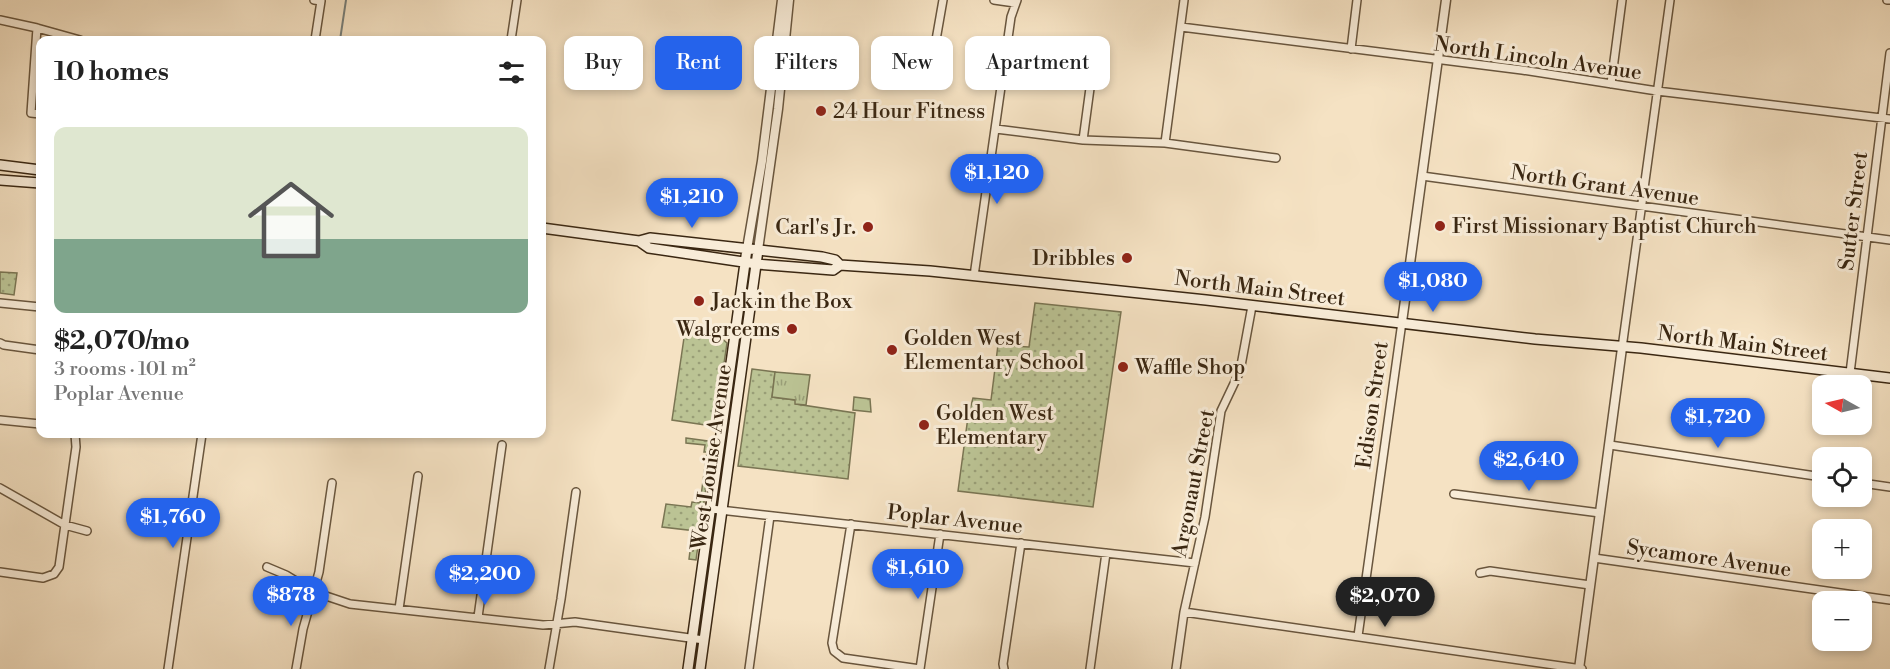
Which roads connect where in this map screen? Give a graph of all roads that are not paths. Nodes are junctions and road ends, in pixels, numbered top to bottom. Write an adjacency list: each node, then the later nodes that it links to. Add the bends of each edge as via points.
1 (318, 0): 18 (street)
2 (517, 0): 19 (street)
3 (782, 0): 44 (street)
4 (789, 0): 45 (street)
5 (943, 0): 20 (street)
6 (994, 0): 12 (street)
7 (1184, 0): 14 (street)
8 (1357, 0): 22 (street)
9 (1446, 0): 24 (street, Edison Street)
10 (1622, 0): 25 (street)
11 (1670, 0): 27 (street)
12 (1016, 2): 30 (street)
13 (0, 20): 15 (street)
14 (1181, 27): 22 (street, North Lincoln Avenue); 32 (street)
15 (37, 28): 16 (street); 17 (street)
16 (36, 36)
17 (66, 36)
18 (315, 36)
19 (512, 36)
20 (937, 36)
21 (36, 42): 28 (street, via 31,113)
22 (1351, 49): 24 (street, North Lincoln Avenue)
23 (1890, 53): 29 (street, Sutter Street)
24 (1438, 61): 25 (street, North Lincoln Avenue); 36 (street, Edison Street)
25 (1611, 84): 27 (street, North Lincoln Avenue)
26 (1090, 90): 31 (street)
27 (1657, 91): 29 (street, North Lincoln Avenue); 39 (street)
28 (36, 114)
29 (1886, 118): 41 (street, Sutter Street)
30 (996, 129): 31 (street); 49 (street)
31 (1083, 140): 32 (street)
32 (1165, 143): 33 (street)
33 (1276, 158)
34 (0, 165): 35 (main road)
35 (36, 170)
36 (1422, 176): 39 (street, North Grant Avenue); 53 (street, Edison Street)
37 (0, 180): 38 (main road)
38 (36, 183)
39 (1641, 207): 41 (street, North Grant Avenue); 55 (street)
40 (546, 229): 43 (main road, North Main Street)
41 (1866, 237): 42 (street, North Grant Avenue); 57 (street, Sutter Street)
42 (1890, 240)
43 (639, 241): 44 (main road, North Main Street, via 650,238); 46 (main road, North Main Street, via 649,248)
44 (747, 249): 45 (main road, North Main Street); 46 (main road, West Louise Avenue)
45 (758, 250): 47 (main road, West Louise Avenue); 48 (main road, North Main Street, via 835,260)
46 (745, 262): 47 (main road, North Main Street); 73 (main road, West Louise Avenue)
47 (757, 264): 48 (main road, North Main Street, via 827,270); 74 (main road, West Louise Avenue)
48 (840, 265): 49 (main road, North Main Street)
49 (974, 276): 51 (main road, North Main Street)
50 (0, 303): 52 (street)
51 (1251, 306): 53 (main road, North Main Street); 84 (street, Argonaut Street, via 1240,371 1221,411)
52 (36, 307)
53 (1401, 322): 55 (main road, North Main Street); 95 (street, Edison Street)
54 (0, 343): 56 (street)
55 (1622, 348): 57 (main road, North Main Street); 64 (street)
56 (36, 349)
57 (1850, 373): 58 (main road, North Main Street)
58 (1890, 378)
59 (0, 420): 60 (street)
60 (36, 424)
61 (75, 438): 78 (street)
62 (201, 438): 98 (street)
63 (502, 445): 93 (street)
64 (1610, 445): 65 (street); 75 (street)
65 (1812, 475)
66 (418, 476): 91 (street)
67 (332, 483): 89 (street)
68 (1872, 484): 69 (street)
69 (1890, 487)
70 (0, 488): 78 (street)
71 (576, 492): 94 (street)
72 (1454, 494): 75 (street)
73 (711, 509): 74 (street, Poplar Avenue); 96 (main road, West Louise Avenue)
74 (722, 510): 76 (street, Poplar Avenue); 97 (main road, West Louise Avenue)
75 (1600, 513): 83 (street)
76 (770, 516): 77 (street, Poplar Avenue); 103 (street)
77 (850, 524): 80 (street, Poplar Avenue); 104 (street, via 834,651 843,658)
78 (64, 525): 79 (street); 86 (street, via 59,567 54,574 44,578)
79 (87, 531)
80 (940, 534): 81 (street, Poplar Avenue); 104 (street)
81 (1021, 543): 82 (street, Poplar Avenue); 105 (street)
82 (1106, 553): 84 (street, Poplar Avenue); 106 (street)
83 (1594, 558): 88 (street); 90 (street, Sycamore Avenue)
84 (1195, 563): 92 (street, Argonaut Street)
85 (267, 567): 89 (street)
86 (0, 572)
87 (1480, 573): 88 (street, via 1490,571)
88 (1590, 585): 108 (street)
89 (314, 592): 91 (street, via 350,604); 99 (street)
90 (1890, 600)
91 (399, 609): 93 (street)
92 (1184, 612): 95 (street); 107 (street, Argonaut Street)
93 (478, 617): 94 (street)
94 (556, 624): 96 (street, via 575,622); 100 (street)
95 (1358, 636): 108 (street)
96 (693, 638): 97 (street); 101 (main road, West Louise Avenue)
97 (704, 640): 102 (main road, West Louise Avenue)
98 (168, 669)
99 (296, 669)
100 (549, 669)
101 (688, 669)
102 (700, 669)
103 (749, 669)
104 (920, 669)
105 (1004, 669)
106 (1090, 669)
107 (1176, 669)
108 (1580, 669)

